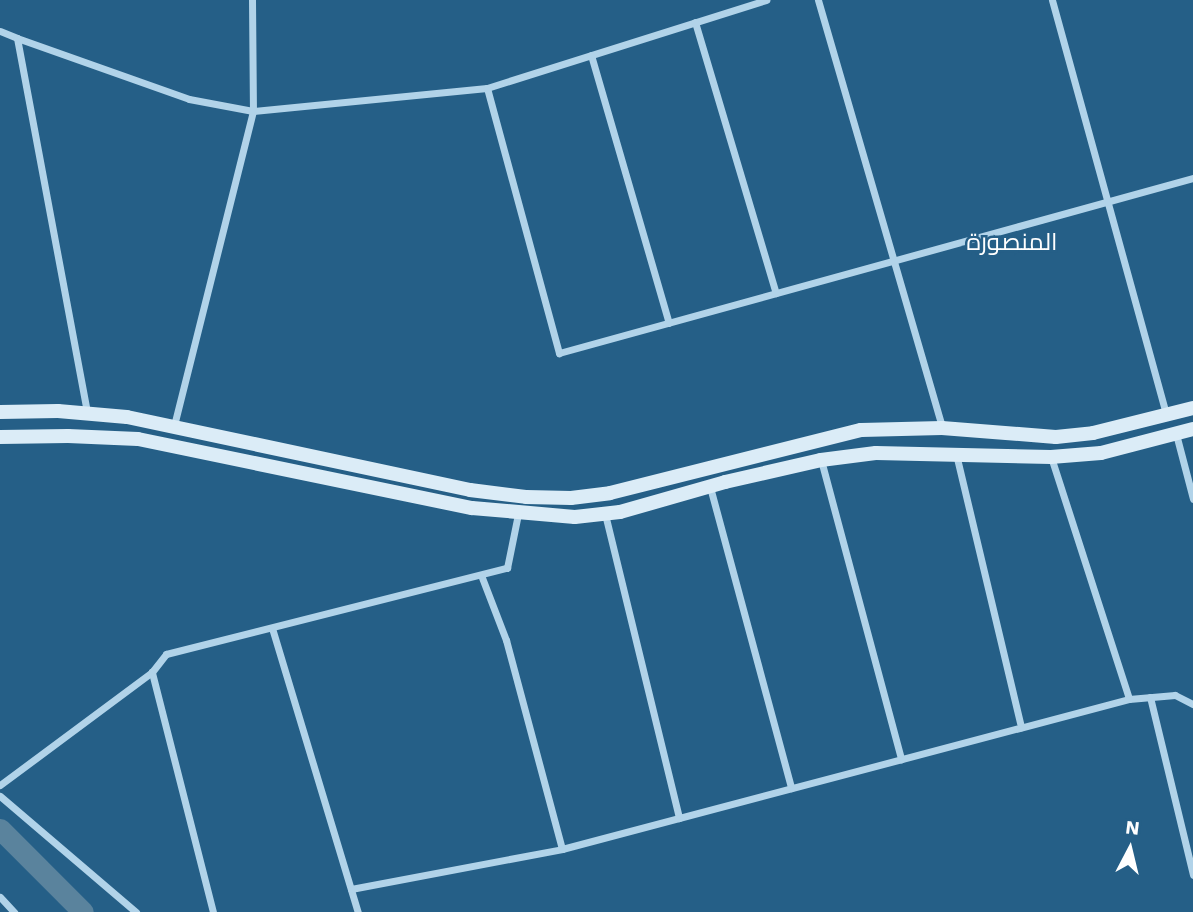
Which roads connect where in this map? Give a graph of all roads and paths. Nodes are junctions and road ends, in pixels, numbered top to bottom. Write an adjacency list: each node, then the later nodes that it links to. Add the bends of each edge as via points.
1 (252, 0): 10 (street)
2 (766, 0): 5 (street)
3 (818, 0): 13 (street)
4 (1052, 0): 12 (street)
5 (695, 22): 8 (street); 14 (street)
6 (0, 31): 7 (street)
7 (17, 38): 10 (street, via 188,99); 18 (street)
8 (591, 55): 9 (street); 15 (street)
9 (487, 88): 10 (street); 15 (street, via 559,353)
10 (253, 111): 20 (street)
11 (1193, 178): 12 (street)
12 (1107, 202): 13 (street); 19 (street)
13 (893, 261): 14 (street); 21 (street)
14 (776, 293): 15 (street)
15 (669, 323)
16 (1193, 408): 19 (street)
17 (0, 412): 18 (street)
18 (87, 413): 20 (street)
19 (1166, 416): 21 (street, via 1056,437)
20 (174, 425): 21 (street, via 470,491 570,498 610,493 861,430)
21 (942, 428)
22 (1193, 429): 23 (street)
23 (1176, 433): 26 (street, via 1101,453); 29 (street)
24 (0, 437): 31 (street, via 138,439 472,509)
25 (956, 454): 26 (street); 27 (street, via 876,453); 38 (street)
26 (1051, 457): 36 (street)
27 (821, 460): 28 (street); 39 (street)
28 (710, 486): 30 (street); 41 (street)
29 (1193, 499)
30 (605, 513): 31 (street, via 575,517); 43 (street)
31 (518, 514): 32 (street, via 507,568)
32 (481, 575): 33 (street); 44 (street, via 506,640)
33 (272, 628): 34 (street, via 166,654); 46 (street)
34 (152, 672): 40 (street); 50 (street)
35 (1150, 697): 36 (street); 37 (street, via 1175,695); 45 (street)
36 (1129, 699): 38 (street)
37 (1193, 704)
38 (1021, 727): 39 (street)
39 (901, 759): 41 (street)
40 (0, 785)
41 (791, 788): 43 (street)
42 (0, 796): 49 (street)
43 (680, 818): 44 (street)
44 (562, 849): 46 (street)
45 (1193, 875)
46 (351, 889): 51 (street)
47 (0, 897): 48 (street)
48 (14, 912)
49 (136, 912)
50 (213, 912)
51 (358, 912)

